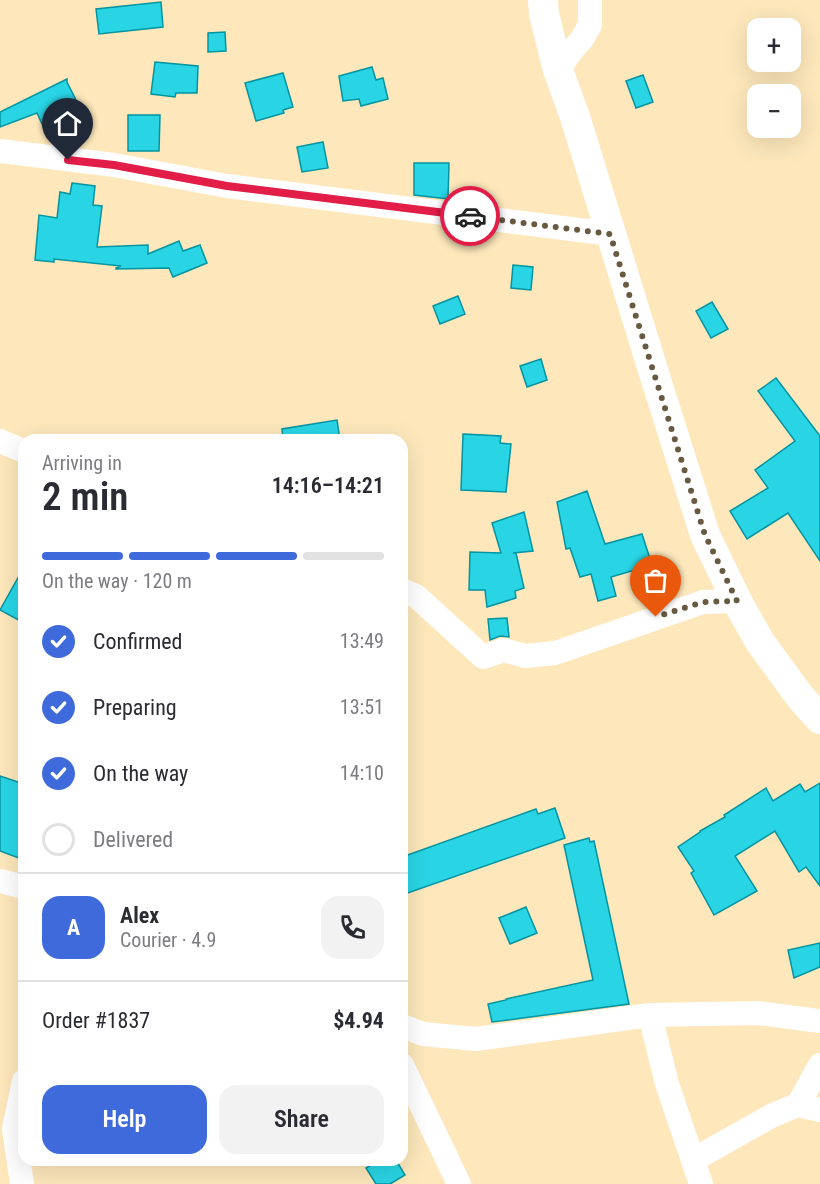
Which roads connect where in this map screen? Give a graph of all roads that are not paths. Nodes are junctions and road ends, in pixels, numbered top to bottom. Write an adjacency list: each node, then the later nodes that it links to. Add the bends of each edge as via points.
1 (543, 0): 3 (street)
2 (590, 0): 3 (street, via 590,25)
3 (558, 70): 5 (street)
4 (0, 151): 5 (street, via 114,165 227,186)
5 (610, 234): 9 (street, via 705,535)
6 (0, 441): 7 (street)
7 (18, 448)
8 (408, 593): 9 (street, via 483,657 504,650 525,656 555,652 703,602)
9 (737, 601): 10 (street, via 760,642)
10 (820, 719)
11 (0, 881): 12 (street)
12 (18, 886)
13 (650, 1016): 14 (street, via 758,1013); 15 (street, via 476,1039 423,1034); 21 (street, via 667,1084)
14 (820, 1021)
15 (408, 1028)
16 (820, 1065): 19 (street)
17 (408, 1078): 23 (street)
18 (18, 1098): 20 (street)
19 (809, 1107): 21 (street, via 773,1115)
20 (7, 1130): 22 (street)
21 (693, 1160): 24 (street)
22 (22, 1184)
23 (459, 1184)
24 (701, 1184)

